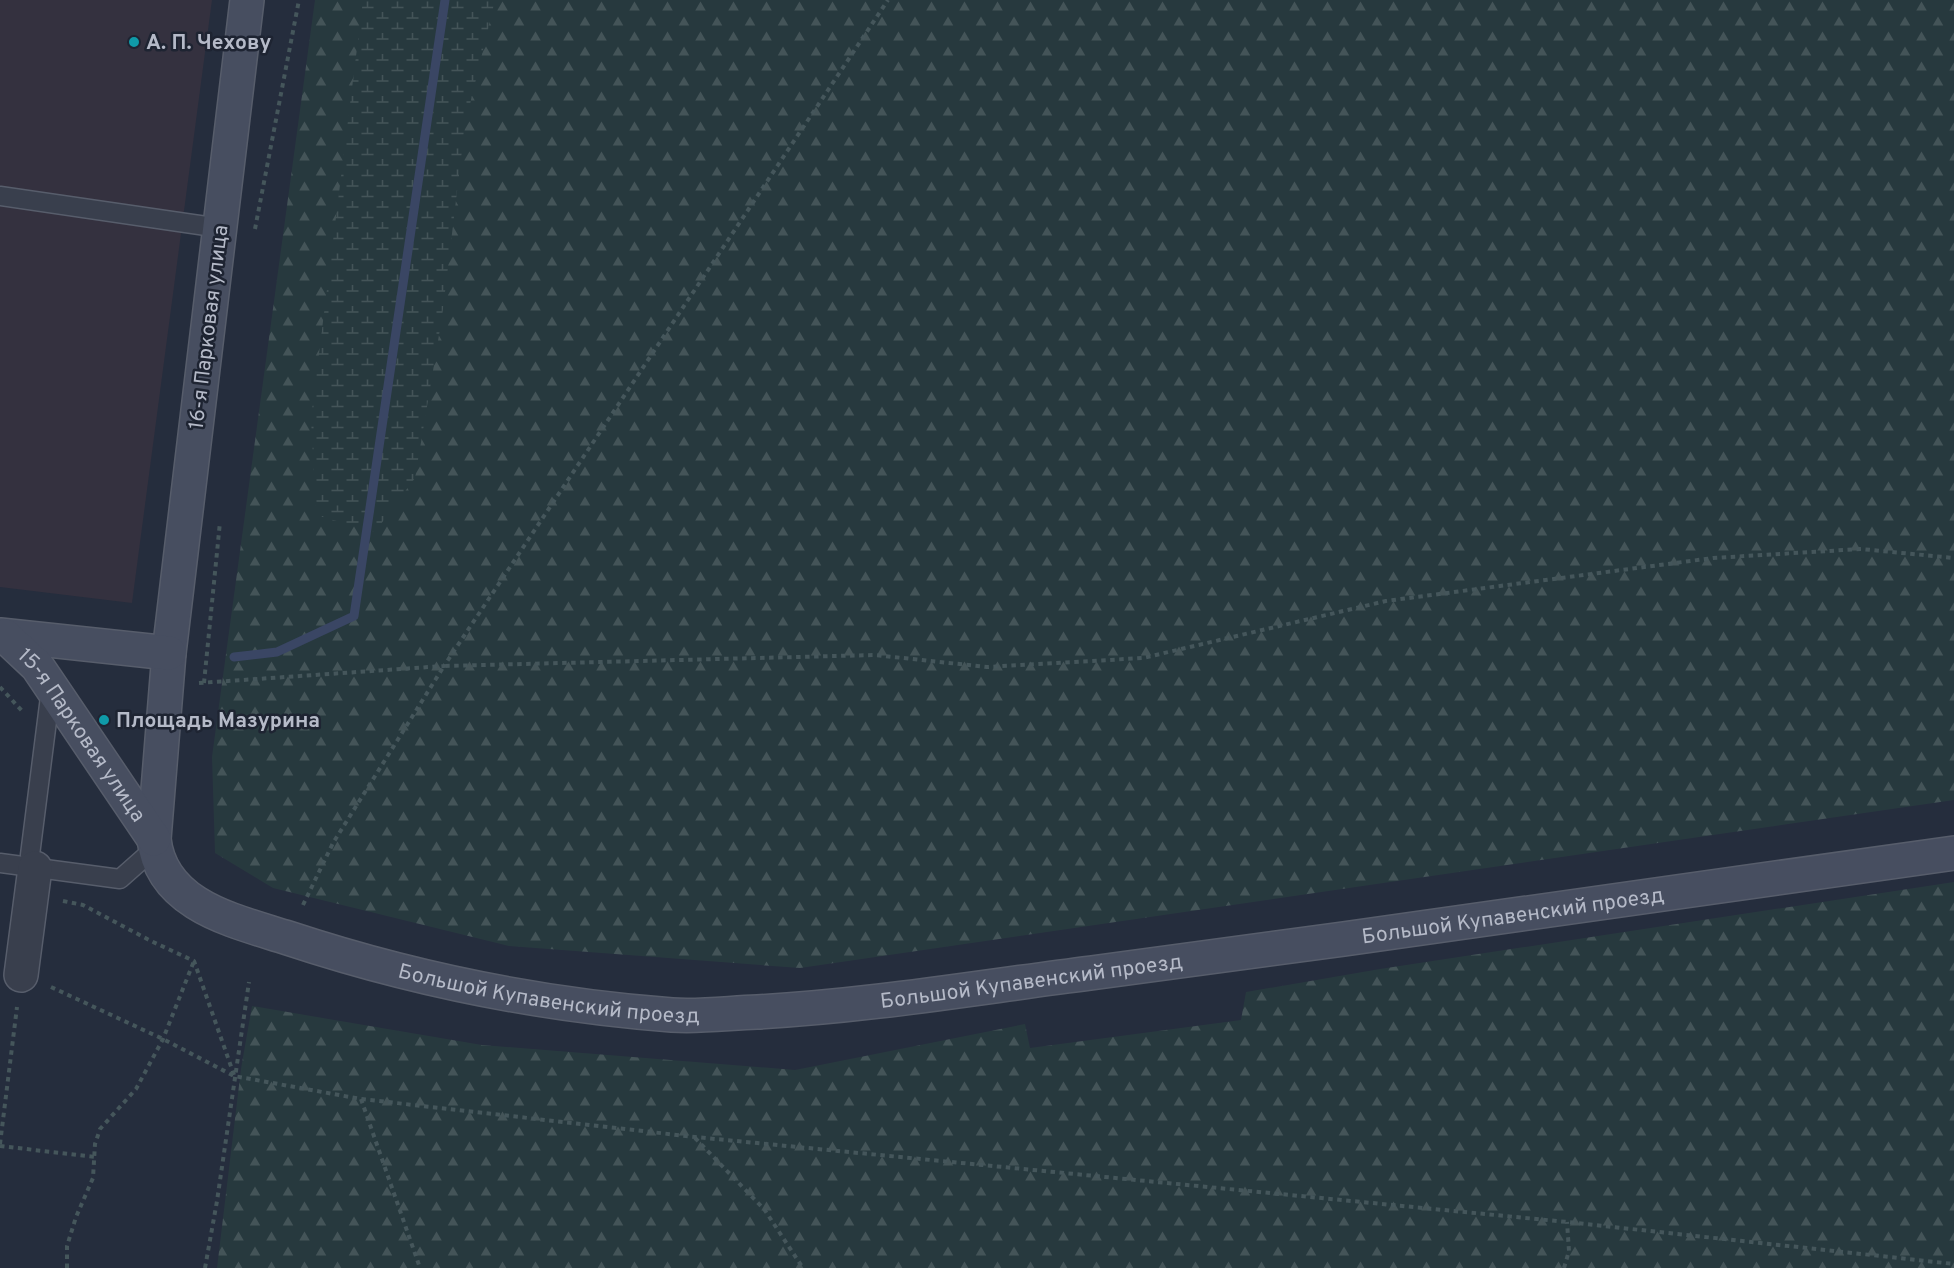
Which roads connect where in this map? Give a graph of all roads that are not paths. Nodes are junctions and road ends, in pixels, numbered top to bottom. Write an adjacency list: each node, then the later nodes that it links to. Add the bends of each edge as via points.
1 (247, 0): 3 (main road, 16-я Парковая улица)
2 (0, 196): 3 (lane)
3 (220, 228): 5 (main road, 16-я Парковая улица)
4 (3, 635): 5 (main road, 15-я Парковая улица); 6 (main road, 15-я Парковая улица, via 37,666)
5 (168, 667): 7 (main road, 16-я Парковая улица)
6 (51, 688): 7 (main road, 15-я Парковая улица); 10 (lane, via 30,855)
7 (155, 844): 8 (main road, Большой Купавенский проезд, via 163,871 189,900 302,943 431,980 542,1000 677,1016 815,1009 1351,939); 10 (lane, via 120,879)
8 (1954, 853)
9 (0, 863): 10 (lane)
10 (33, 882): 11 (street)
11 (21, 975)

